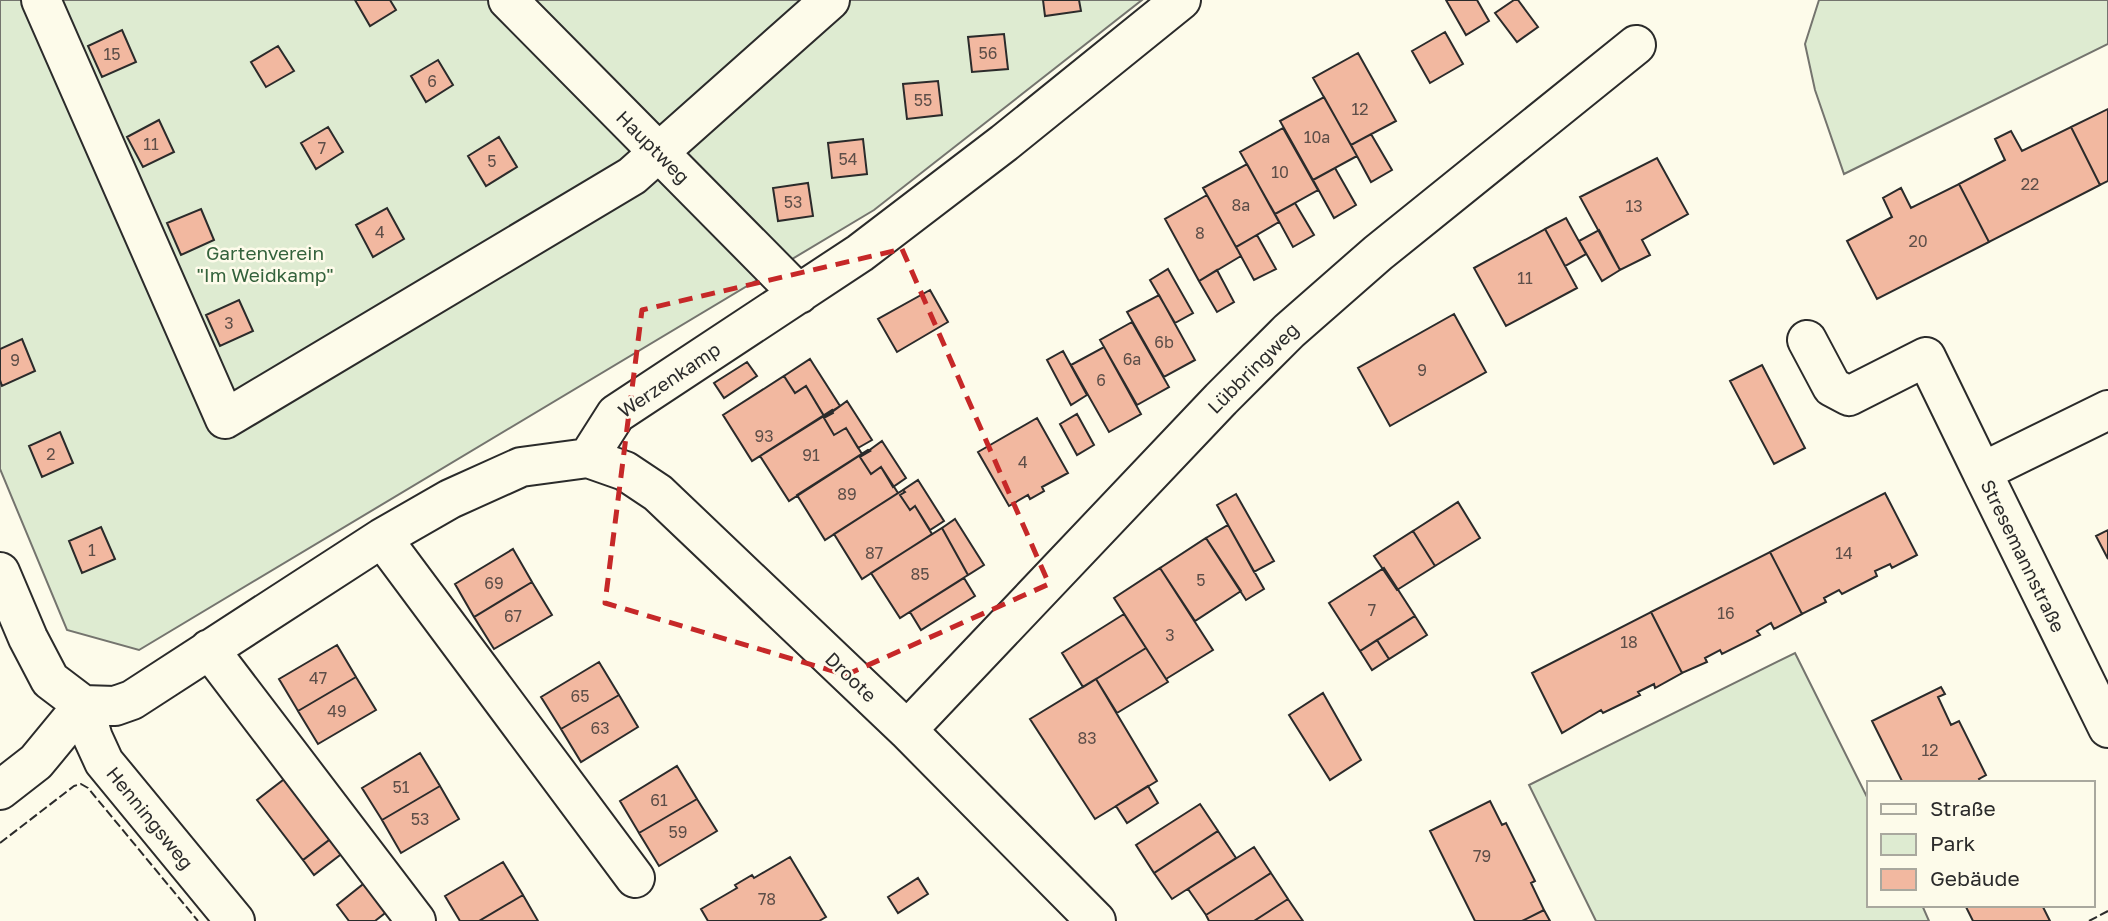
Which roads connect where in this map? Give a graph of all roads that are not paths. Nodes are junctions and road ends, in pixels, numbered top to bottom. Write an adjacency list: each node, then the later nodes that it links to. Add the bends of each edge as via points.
1 (41, 0): 6 (street, via 225,419 625,180)
2 (508, 0): 6 (street, Hauptweg)
3 (830, 0): 6 (street)
4 (1181, 0): 7 (street, Werzenkamp, via 1004,142)
5 (1636, 45): 17 (street, Lübbringweg, via 1378,253 1289,331)
6 (659, 153): 7 (street, Hauptweg)
7 (799, 295): 10 (street, Werzenkamp, via 616,414)
8 (1807, 340): 11 (street, via 1832,387 1849,396 1926,356)
9 (2108, 410): 11 (street, Stresemannstraße)
10 (588, 458): 12 (street, via 521,467 450,499); 17 (street, Droote, via 625,471 658,493)
11 (1982, 472): 16 (street, Stresemannstraße)
12 (382, 538): 14 (street); 19 (street)
13 (0, 572): 15 (street, via 50,680)
14 (209, 649): 15 (street, via 132,700 115,706); 21 (street)
15 (83, 705): 18 (street, via 36,762); 20 (street, Henningsweg, via 104,762)
16 (2108, 728)
17 (907, 730): 22 (street, Droote)
18 (0, 790)
19 (635, 878)
20 (234, 921)
21 (416, 921)
22 (1096, 921)

